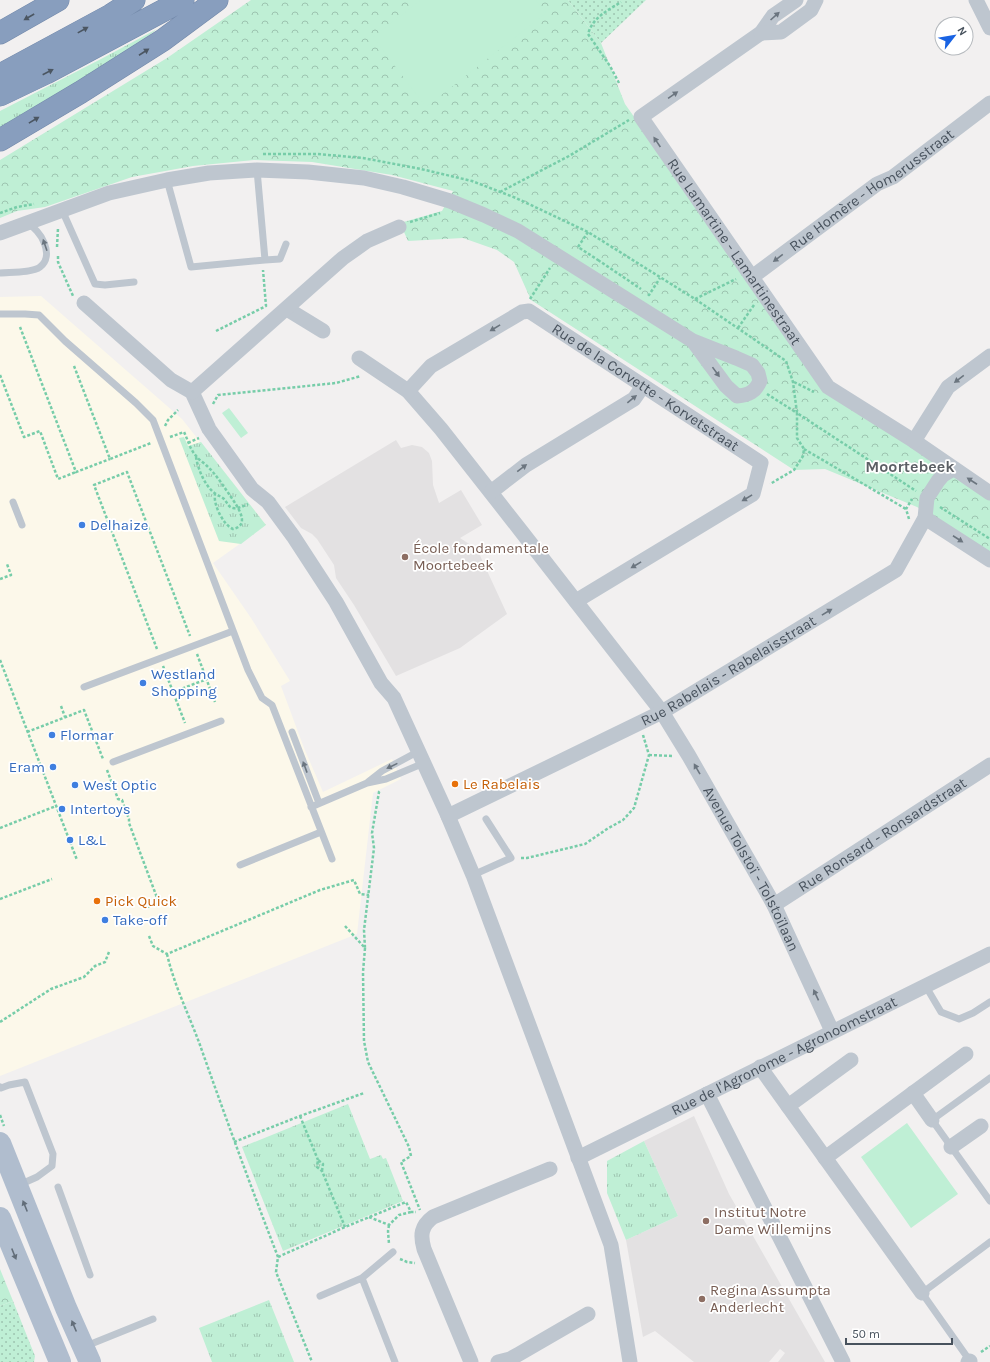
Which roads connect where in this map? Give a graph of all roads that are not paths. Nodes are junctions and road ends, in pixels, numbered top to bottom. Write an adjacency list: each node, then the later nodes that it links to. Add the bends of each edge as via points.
1 (58, 0): 9 (highway, one-way to 9)
2 (134, 0): 11 (highway, one-way to 2)
3 (183, 0): 12 (highway, one-way to 3, via 78,57)
4 (217, 0): 14 (highway, one-way to 4, via 163,40)
5 (796, 0): 10 (street, one-way to 5, via 773,16)
6 (816, 0): 10 (street, via 811,10 781,32)
7 (976, 0): 8 (street)
8 (990, 28)
9 (0, 33)
10 (761, 33): 24 (street, Rue Lamartine - Lamartinestraat, one-way to 10, via 642,119)
11 (0, 75)
12 (0, 95)
13 (990, 103): 24 (street, Rue Homère - Homerusstraat, one-way to 24, via 893,177 876,184)
14 (0, 140)
15 (257, 170): 16 (street, via 209,173); 22 (lane); 30 (street, via 364,178 403,187 449,206 484,215 518,231)
16 (167, 180): 17 (street, via 108,193); 22 (lane, via 191,267)
17 (62, 210): 18 (street); 25 (lane, via 95,284)
18 (25, 223): 20 (street); 23 (lane, one-way to 18, via 34,270 43,264 47,251 44,242 39,232)
19 (399, 227): 27 (street, via 368,241 344,258)
20 (0, 233)
21 (286, 244): 22 (lane, via 280,259)
22 (264, 260)
23 (0, 273)
24 (752, 277): 36 (street, Rue Lamartine - Lamartinestraat, via 828,386)
25 (134, 282)
26 (81, 299): 35 (street, via 171,380)
27 (287, 309): 29 (street); 35 (street)
28 (0, 314): 45 (lane, via 39,315 153,420)
29 (323, 331)
30 (692, 341): 30 (street, one-way to 30, via 726,386 737,396 748,395 754,391 760,381 752,365)
31 (990, 356): 36 (street, one-way to 36, via 948,388)
32 (360, 358): 34 (street, Avenue Tolstoï - Tolstoïlaan)
33 (643, 386): 34 (street, Rue de la Corvette - Korvetstraat, one-way to 34, via 530,305 431,366); 38 (street, one-way to 33, via 526,465 634,399); 44 (street, Rue de la Corvette - Korvetstraat, one-way to 44, via 761,463 753,494)
34 (408, 391): 38 (street, Avenue Tolstoï - Tolstoïlaan)
35 (192, 392): 50 (street, via 209,429 252,489 268,502 293,536 336,602 381,683 394,698)
36 (914, 441): 37 (street)
37 (953, 469): 39 (street, one-way to 37); 41 (street, Rue Rabelais - Rabelaisstraat, via 943,475 927,498)
38 (491, 492): 44 (street, Avenue Tolstoï - Tolstoïlaan)
39 (990, 493)
40 (13, 502): 42 (lane)
41 (925, 518): 43 (street, one-way to 43); 47 (street, Rue Rabelais - Rabelaisstraat, one-way to 41, via 896,570)
42 (22, 525)
43 (990, 560)
44 (576, 601): 47 (street, Avenue Tolstoï - Tolstoïlaan)
45 (233, 631): 46 (lane); 55 (lane, via 262,698 272,705)
46 (84, 687)
47 (662, 712): 56 (street, Rue Rabelais - Rabelaisstraat); 62 (street, Avenue Tolstoï - Tolstoïlaan, one-way to 47)
48 (221, 721): 51 (lane)
49 (292, 732): 54 (lane, one-way to 49)
50 (421, 757): 53 (lane, via 386,779); 53 (lane, one-way to 53, via 382,771); 56 (street)
51 (113, 762)
52 (990, 765): 62 (street, Rue Ronsard - Ronsardstraat)
53 (368, 783): 54 (lane)
54 (319, 803): 55 (lane)
55 (311, 806): 58 (lane)
56 (448, 816): 61 (street)
57 (486, 819): 61 (lane, via 511,858)
58 (321, 832): 59 (lane); 60 (lane)
59 (332, 859)
60 (240, 865)
61 (473, 875): 79 (street)
62 (774, 905): 66 (street, Avenue Tolstoï - Tolstoïlaan, one-way to 62)
63 (990, 954): 64 (street, Rue de l'Agronome - Agronoomstraat)
64 (925, 985): 65 (lane, via 941,1012 959,1019); 66 (street, Rue de l'Agronome - Agronoomstraat)
65 (990, 1002)
66 (832, 1031): 69 (street, Rue de l'Agronome - Agronoomstraat)
67 (966, 1054): 72 (street)
68 (851, 1060): 74 (street)
69 (760, 1067): 73 (street, Rue de l'Agronome - Agronoomstraat); 74 (street)
70 (990, 1078): 75 (lane)
71 (0, 1087): 82 (lane, via 25,1082 54,1154 52,1166 37,1177)
72 (913, 1093): 75 (street); 80 (street)
73 (707, 1094): 79 (street, Rue de l'Agronome - Agronoomstraat); 101 (street)
74 (788, 1106): 80 (street)
75 (932, 1120): 78 (lane)
76 (981, 1126): 78 (street)
77 (0, 1143): 82 (main road)
78 (951, 1147): 84 (lane)
79 (578, 1158): 100 (street, via 611,1246)
80 (825, 1158): 90 (street)
81 (550, 1169): 98 (street, via 432,1217 425,1224 422,1235 424,1249)
82 (17, 1186): 94 (main road, one-way to 82)
83 (58, 1187): 88 (lane)
84 (990, 1201)
85 (0, 1218): 96 (main road, one-way to 96)
86 (990, 1242): 90 (lane)
87 (393, 1252): 89 (lane)
88 (90, 1275)
89 (362, 1278): 91 (lane); 97 (lane)
90 (922, 1293): 95 (lane)
91 (320, 1296)
92 (588, 1314): 99 (street, via 510,1359)
93 (153, 1319): 94 (lane)
94 (87, 1354)
95 (969, 1361)
96 (60, 1362)
97 (394, 1362)
98 (471, 1362)
99 (498, 1362)
100 (630, 1362)
101 (843, 1362)

